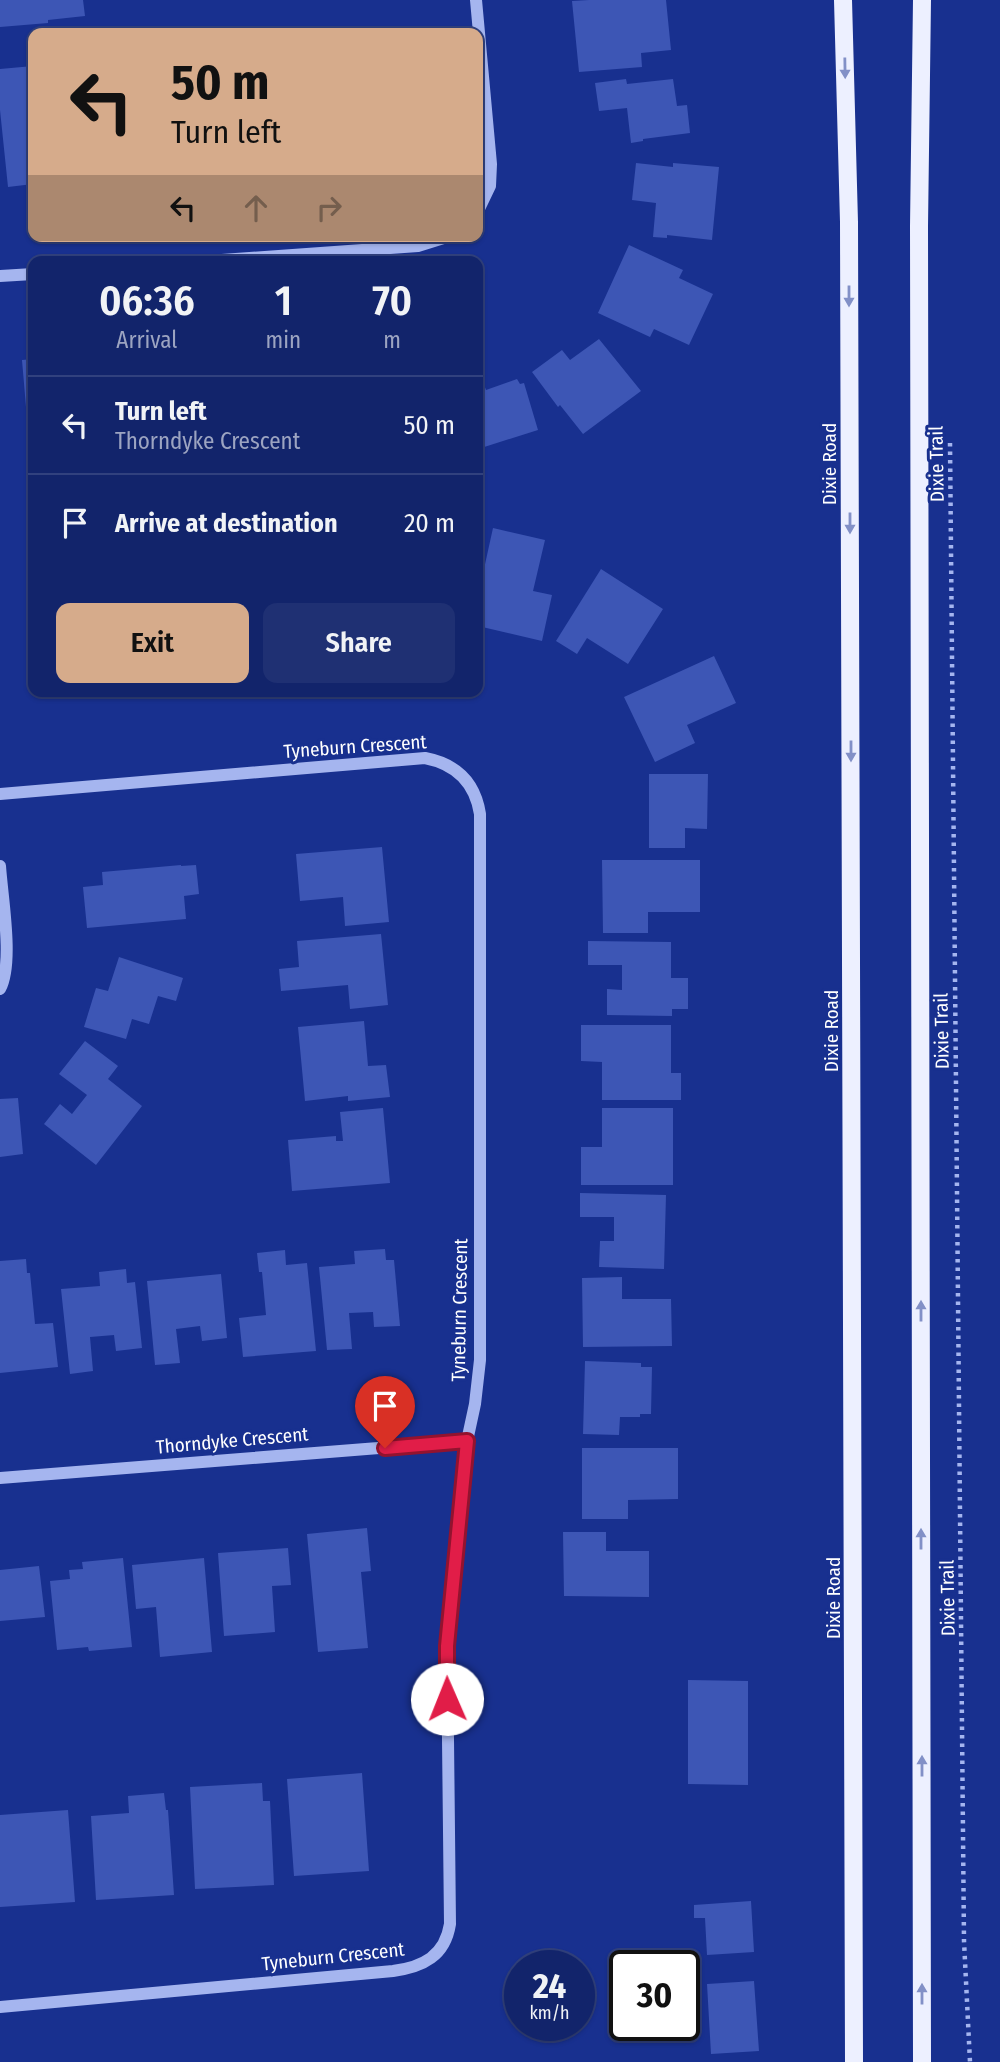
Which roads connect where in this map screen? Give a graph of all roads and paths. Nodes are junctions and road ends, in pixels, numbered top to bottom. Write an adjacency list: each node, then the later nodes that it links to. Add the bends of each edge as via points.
1 (476, 0): 4 (street)
2 (843, 0): 18 (main road, Dixie Road, one-way to 18, via 849,236)
3 (922, 0): 19 (main road, one-way to 3)
4 (479, 28)
5 (483, 77): 6 (street, via 491,164 490,186)
6 (483, 201)
7 (431, 242): 8 (street)
8 (278, 256)
9 (28, 274): 10 (street)
10 (0, 276)
11 (950, 436): 20 (path, Dixie Trail, via 964,1941)
12 (0, 794): 15 (street, Tyneburn Crescent, via 425,758 444,762 466,779 480,814 480,1360)
13 (0, 866): 14 (street, via 7,957)
14 (0, 989)
15 (467, 1441): 16 (street, Thorndyke Crescent); 17 (street, Tyneburn Crescent, via 447,1646 450,1924 440,1951 425,1963 393,1971)
16 (0, 1478)
17 (0, 2007)
18 (854, 2062)
19 (922, 2062)
20 (970, 2062)

